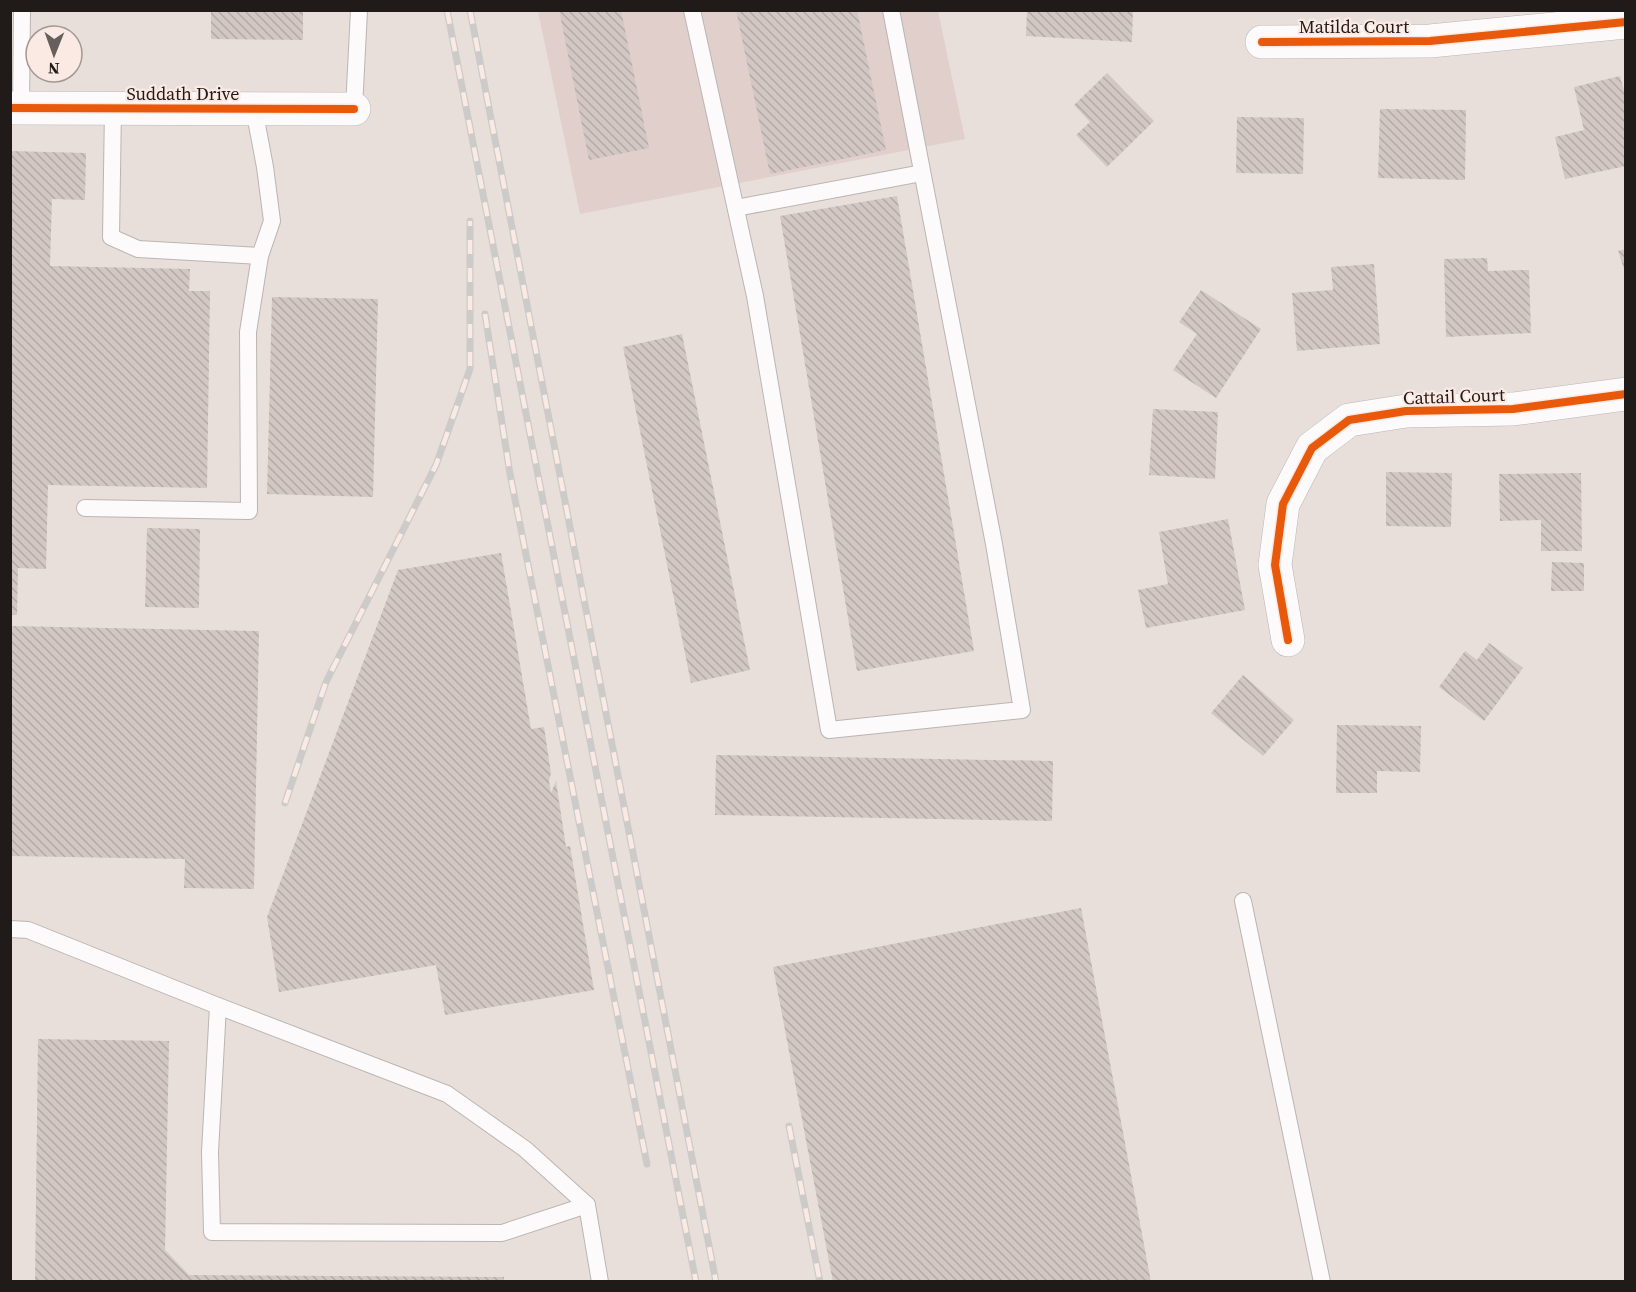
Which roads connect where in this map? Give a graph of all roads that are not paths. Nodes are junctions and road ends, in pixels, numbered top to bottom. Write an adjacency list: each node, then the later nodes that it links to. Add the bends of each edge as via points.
1 (22, 10): 7 (lane)
2 (359, 10): 10 (lane)
3 (692, 10): 12 (lane)
4 (891, 10): 11 (lane)
5 (1626, 22): 6 (street, Matilda Court, via 1430,41)
6 (1262, 42)
7 (16, 108): 8 (street, Suddath Drive)
8 (113, 108): 9 (street, Suddath Drive); 13 (lane, via 111,237 138,249)
9 (254, 109): 10 (street, Suddath Drive); 13 (lane, via 272,221)
10 (354, 109)
11 (922, 173): 12 (lane); 12 (lane, via 1022,710 829,730 755,296)
12 (736, 208)
13 (260, 255): 15 (lane, via 248,332 249,511)
14 (1626, 394): 16 (street, Cattail Court, via 1514,409 1406,411 1349,420 1312,448 1283,504 1275,565)
15 (85, 508)
16 (1288, 640)
17 (1243, 901): 22 (lane)
18 (10, 929): 19 (lane, via 28,930)
19 (218, 1006): 20 (lane, via 447,1094 525,1149); 20 (lane, via 210,1152 212,1232 502,1233)
20 (587, 1205): 21 (lane)
21 (600, 1281)
22 (1322, 1281)

